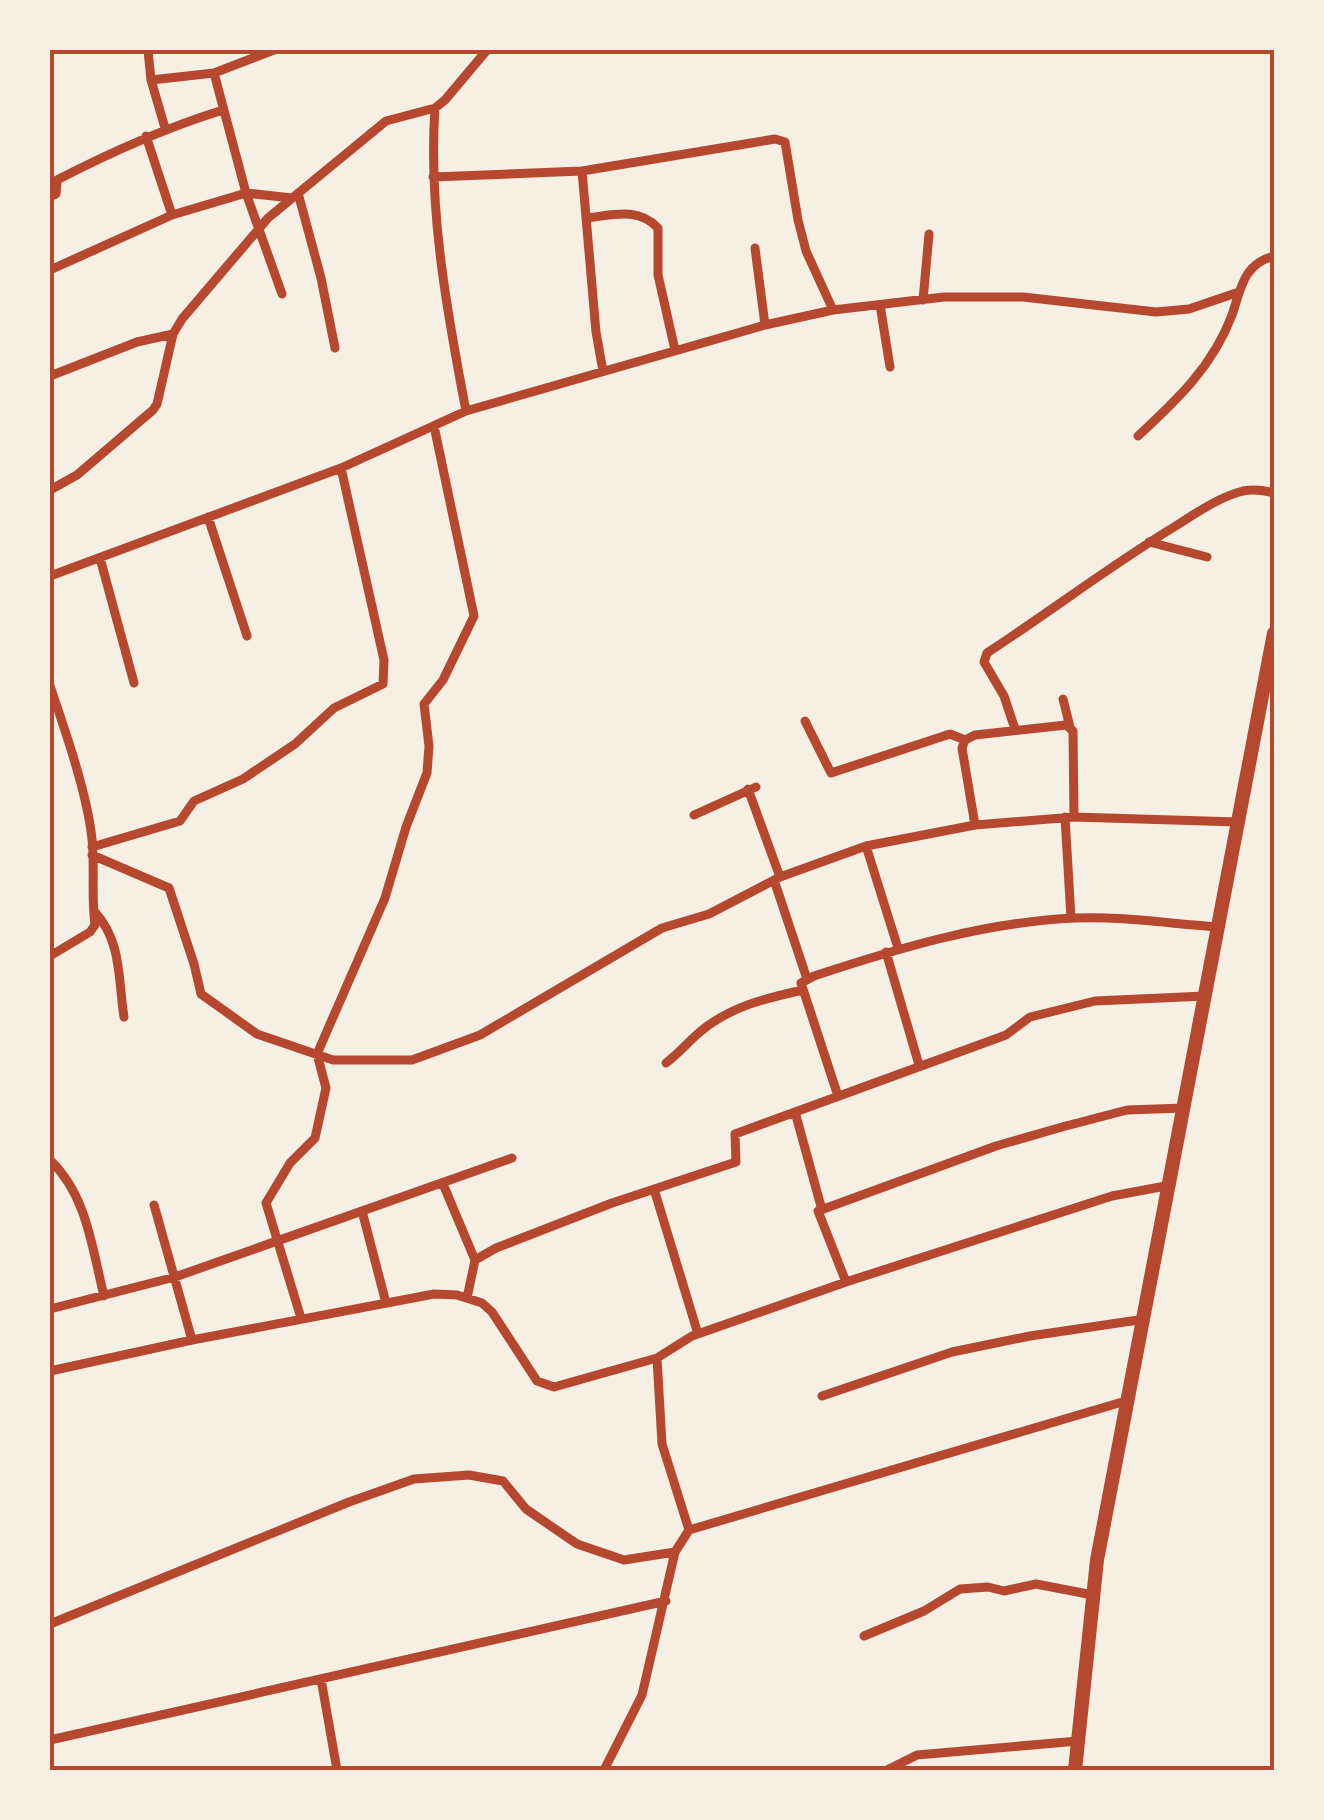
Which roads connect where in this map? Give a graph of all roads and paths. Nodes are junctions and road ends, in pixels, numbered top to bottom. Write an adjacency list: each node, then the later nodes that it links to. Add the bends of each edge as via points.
1 (148, 50): 5 (street)
2 (274, 50): 4 (street)
3 (487, 50): 6 (street)
4 (214, 73): 5 (street); 7 (street)
5 (152, 80): 8 (street)
6 (435, 108): 11 (street); 13 (street, via 386,120)
7 (224, 110): 8 (street); 12 (street)
8 (165, 128): 9 (street)
9 (146, 136): 14 (street, via 57,180); 15 (street)
10 (582, 171): 11 (street); 16 (street); 26 (street, via 785,142 806,252)
11 (434, 177): 34 (street)
12 (246, 193): 13 (street); 15 (street); 17 (street)
13 (295, 195): 17 (street); 29 (street)
14 (50, 197)
15 (172, 216): 21 (street)
16 (587, 218): 30 (street, via 634,213 658,228 658,275); 32 (street)
17 (260, 227): 23 (street); 28 (street)
18 (928, 234): 24 (street)
19 (755, 248): 27 (street)
20 (1274, 256): 22 (street, via 1247,272)
21 (50, 270)
22 (1236, 293): 24 (street, via 1156,312 1022,296); 36 (street, via 1212,356 1192,385)
23 (282, 294)
24 (924, 300): 25 (street)
25 (880, 305): 26 (street); 31 (street)
26 (833, 310): 27 (street)
27 (764, 325): 30 (street)
28 (172, 334): 33 (street); 38 (street, via 157,404 77,475)
29 (335, 348)
30 (675, 350): 32 (street)
31 (890, 367)
32 (603, 371): 34 (street)
33 (50, 376)
34 (466, 411): 35 (street)
35 (434, 426): 37 (street); 70 (street, via 474,616 424,704 427,772 385,898)
36 (1138, 436)
37 (340, 468): 40 (street); 59 (street, via 384,660 383,684 334,708 243,779 194,801 180,821)
38 (50, 490)
39 (1274, 492): 41 (street, via 1243,491 1219,500)
40 (208, 517): 43 (street); 46 (street)
41 (1149, 542): 42 (street); 52 (street, via 987,652 984,662)
42 (1207, 557)
43 (100, 558): 44 (street); 47 (street)
44 (50, 576)
45 (1274, 633): 56 (main road)
46 (247, 636)
47 (134, 683)
48 (50, 686): 59 (street)
49 (1063, 699): 51 (street)
50 (805, 721): 53 (street, via 831,773 950,734)
51 (1070, 727): 52 (street); 55 (street)
52 (1015, 729): 53 (street)
53 (965, 740): 57 (street)
54 (694, 816): 60 (street, via 752,788)
55 (1070, 817): 56 (street); 57 (street); 62 (street)
56 (1238, 822): 63 (main road)
57 (975, 825): 58 (street)
58 (866, 846): 60 (street); 64 (street)
59 (92, 851): 61 (street); 70 (street, via 169,888 200,994 257,1034)
60 (777, 878): 67 (street); 70 (street, via 709,914 662,928 480,1035 412,1060)
61 (93, 909): 66 (street, via 90,932); 69 (street, via 110,928 118,955)
62 (1072, 918): 63 (street); 64 (street)
63 (1220, 927): 68 (main road)
64 (898, 948): 65 (street)
65 (886, 952): 67 (street); 72 (street)
66 (50, 956)
67 (805, 984): 71 (street, via 729,1012); 73 (street)
68 (1205, 996): 72 (street, via 1095,1001 1030,1017 1006,1035); 74 (main road)
69 (124, 1017)
70 (317, 1054): 84 (street, via 326,1088 315,1138 266,1203)
71 (666, 1063)
72 (919, 1065): 73 (street)
73 (838, 1096): 75 (street)
74 (1184, 1108): 79 (main road); 82 (street, via 1128,1110 1062,1127)
75 (794, 1112): 80 (street, via 735,1134 736,1162); 82 (street)
76 (512, 1158): 78 (street)
77 (50, 1162): 88 (street, via 79,1197)
78 (442, 1184): 83 (street); 85 (street)
79 (1171, 1184): 87 (street, via 1112,1196); 93 (main road)
80 (654, 1189): 85 (street); 94 (street)
81 (154, 1204): 86 (street)
82 (822, 1210): 87 (street)
83 (362, 1212): 84 (street); 90 (street)
84 (277, 1238): 86 (street); 92 (street)
85 (475, 1260): 89 (street)
86 (175, 1276): 88 (street); 95 (street)
87 (846, 1282): 94 (street)
88 (104, 1296): 91 (street)
89 (467, 1298): 90 (street, via 434,1294); 96 (street, via 492,1312 544,1386)
90 (386, 1303): 92 (street)
91 (50, 1310)
92 (301, 1318): 95 (street)
93 (1144, 1319): 98 (street, via 952,1352); 99 (main road)
94 (698, 1334): 96 (street)
95 (192, 1340): 97 (street)
96 (657, 1358): 100 (street, via 662,1444)
97 (50, 1372)
98 (822, 1396)
99 (1129, 1400): 100 (street); 102 (main road)
100 (689, 1530): 101 (street)
101 (675, 1552): 103 (street); 104 (street, via 624,1560 577,1544 526,1510 503,1481 468,1475 414,1479)
102 (1093, 1596): 105 (street, via 1036,1584 960,1589); 108 (main road)
103 (666, 1600): 106 (street); 110 (street, via 642,1695)
104 (50, 1624)
105 (864, 1636)
106 (320, 1679): 107 (street); 109 (street)
107 (50, 1740)
108 (1078, 1741): 111 (street, via 917,1755); 112 (main road)
109 (337, 1770)
110 (604, 1770)
111 (887, 1770)
112 (1075, 1770)

